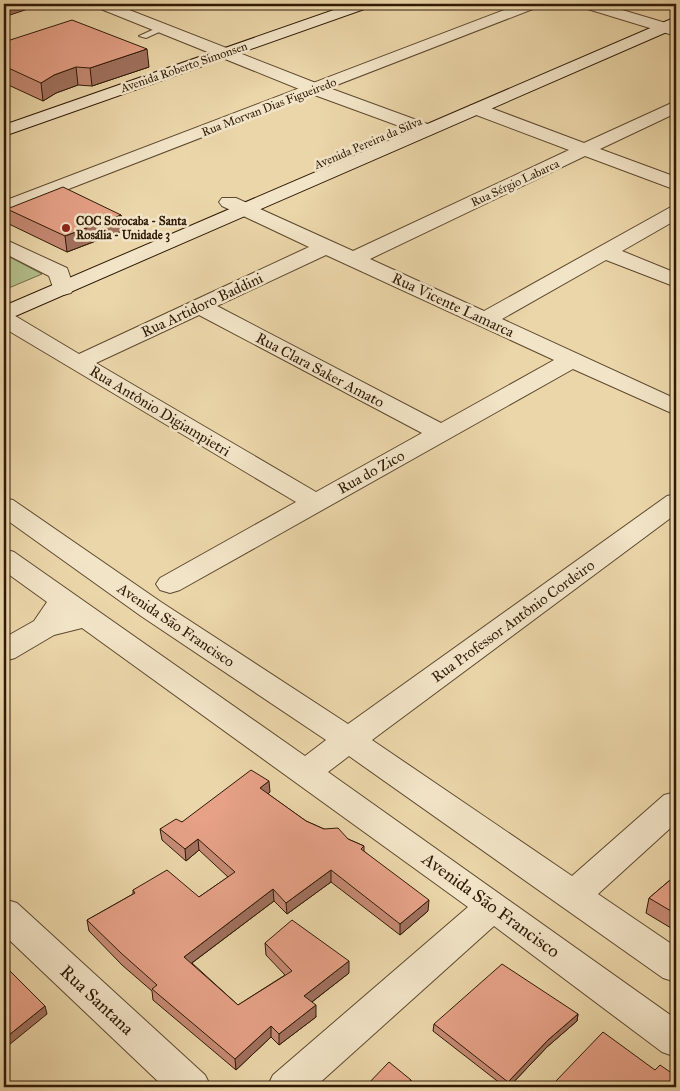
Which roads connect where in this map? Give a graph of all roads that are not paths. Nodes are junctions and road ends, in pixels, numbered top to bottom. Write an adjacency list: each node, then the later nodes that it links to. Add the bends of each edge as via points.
1 (365, 4): 9 (street, Avenida Roberto Simonsen)
2 (533, 4): 10 (street, Rua Morvan Dias Figueiredo)
3 (586, 4): 6 (street)
4 (110, 5): 7 (street)
5 (676, 11): 6 (street, Avenida Pereira da Silva)
6 (666, 26): 12 (street, Avenida Pereira da Silva); 13 (street, Avenida Pereira da Silva)
7 (164, 28): 8 (lane); 9 (street)
8 (143, 36)
9 (223, 53): 10 (street); 14 (street, Avenida Roberto Simonsen)
10 (315, 89): 13 (street); 18 (street, Rua Morvan Dias Figueiredo)
11 (676, 106): 15 (street, Rua Sérgio Labarca)
12 (477, 109): 13 (street, Avenida Pereira da Silva); 15 (street)
13 (419, 127): 17 (street, Avenida Pereira da Silva)
14 (4, 131)
15 (587, 149): 16 (street); 23 (street, Rua Sérgio Labarca)
16 (676, 184)
17 (237, 206): 21 (street, Rua Vicente Lamarca); 24 (street, Avenida Pereira da Silva)
18 (4, 208)
19 (676, 212): 22 (street)
20 (4, 245): 24 (street)
21 (326, 247): 23 (street, Rua Vicente Lamarca); 27 (street, Rua Artidoro Baddini)
22 (605, 252): 25 (street); 30 (street)
23 (354, 259): 30 (street, Rua Vicente Lamarca)
24 (61, 281): 26 (street, Avenida Pereira da Silva); 28 (street, Avenida Pereira da Silva)
25 (676, 282)
26 (4, 298)
27 (199, 306): 32 (street, Rua Artidoro Baddini); 34 (street, Rua Clara Saker Amato)
28 (4, 314)
29 (4, 320): 32 (street, Rua Antônio Digiampietri)
30 (485, 320): 31 (street, Rua Vicente Lamarca)
31 (572, 360): 33 (street, Rua Vicente Lamarca); 34 (street, Rua do Zico)
32 (78, 363): 36 (street, Rua Antônio Digiampietri)
33 (676, 408)
34 (441, 434): 36 (street, Rua do Zico)
35 (676, 502): 44 (street, Rua Professor Antônio Cordeiro)
36 (316, 503): 39 (street, Rua do Zico)
37 (4, 506): 40 (street, Avenida São Francisco)
38 (4, 558): 41 (street, Avenida São Francisco)
39 (170, 584): 40 (street, Rua do Zico); 42 (street, Rua do Zico)
40 (126, 592): 42 (street, Avenida São Francisco)
41 (75, 608): 43 (street); 45 (street, Avenida São Francisco)
42 (151, 609): 44 (street, Avenida São Francisco)
43 (4, 651)
44 (350, 740): 45 (street); 47 (street, Avenida São Francisco)
45 (305, 772): 48 (street, Avenida São Francisco)
46 (676, 804): 47 (street)
47 (573, 896): 50 (street, Avenida São Francisco)
48 (493, 906): 51 (street, Avenida São Francisco); 53 (street)
49 (4, 913): 52 (street, Rua Santana)
50 (676, 967)
51 (676, 1040)
52 (191, 1087)
53 (287, 1087)

